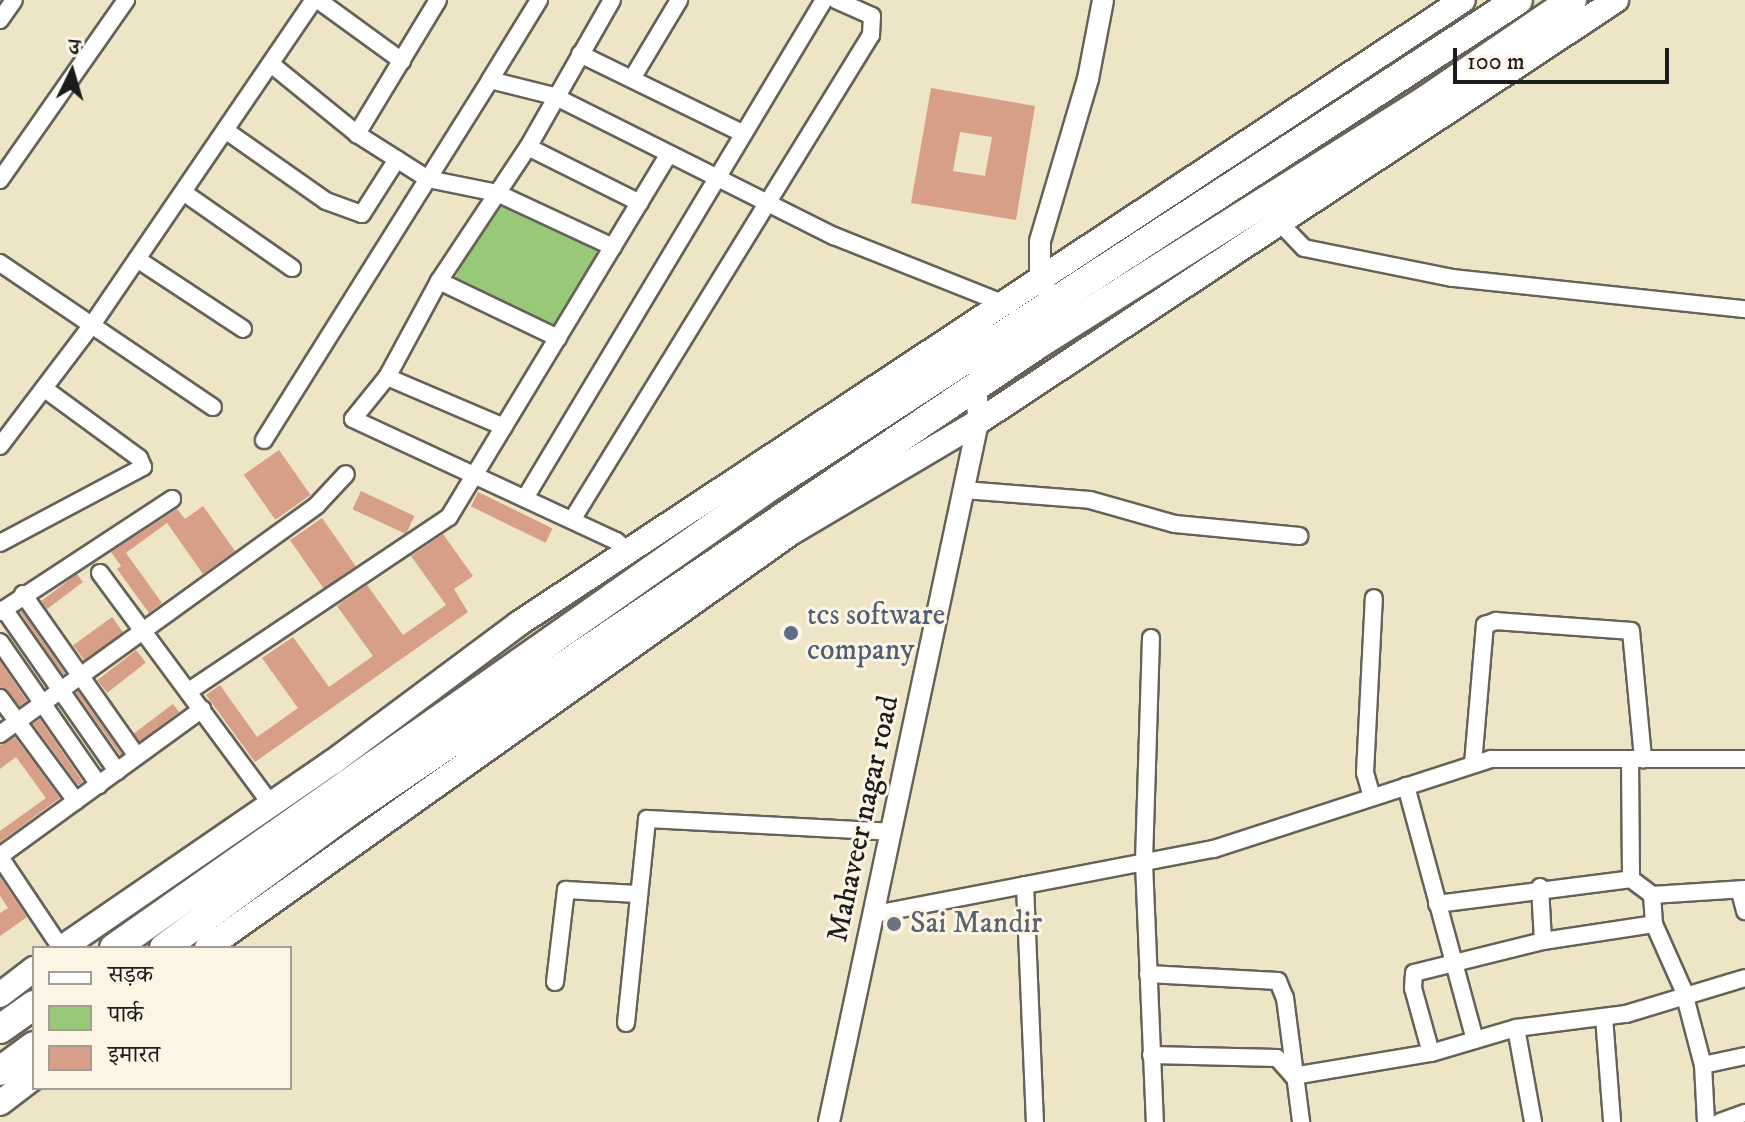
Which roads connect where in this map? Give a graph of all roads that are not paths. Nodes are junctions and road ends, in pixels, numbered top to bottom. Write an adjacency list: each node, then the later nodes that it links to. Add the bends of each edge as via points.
1 (14, 0): 15 (street)
2 (126, 0): 30 (street)
3 (316, 0): 17 (street); 18 (street)
4 (438, 0): 17 (street)
5 (539, 0): 20 (street)
6 (612, 0): 16 (street)
7 (679, 0): 19 (street)
8 (824, 0): 24 (street)
9 (836, 0): 33 (street, via 872,16 871,35)
10 (1103, 0): 41 (street, via 1088,79 1040,241)
11 (1463, 0): 41 (main road)
12 (1518, 0): 41 (highway)
13 (1572, 0): 43 (highway, via 1426,100)
14 (1616, 0): 35 (main road)
15 (0, 20)
16 (580, 54): 19 (street); 21 (street)
17 (402, 61): 23 (street)
18 (271, 64): 22 (street); 23 (street)
19 (633, 77): 24 (street)
20 (490, 80): 21 (street); 29 (street)
21 (554, 96): 25 (street); 26 (street)
22 (225, 130): 27 (street, via 326,201 362,214); 31 (street)
23 (357, 134): 27 (street)
24 (744, 134): 28 (street)
25 (528, 147): 32 (street); 34 (street)
26 (669, 154): 28 (street); 34 (street)
27 (397, 159): 29 (street)
28 (718, 176): 33 (street); 58 (street)
29 (428, 179): 32 (street); 53 (street)
30 (0, 180)
31 (183, 192): 37 (street); 39 (street)
32 (497, 193): 36 (street); 40 (street)
33 (769, 200): 43 (street); 60 (street)
34 (640, 203): 36 (street)
35 (1278, 221): 42 (street, via 1304,248 1453,278); 51 (main road)
36 (613, 247): 46 (street)
37 (137, 259): 44 (street); 45 (street)
38 (0, 263): 44 (street)
39 (292, 268)
40 (439, 281): 46 (street); 47 (street)
41 (1047, 290): 43 (highway)
42 (1745, 309)
43 (1022, 324): 48 (highway); 63 (main road); 105 (highway, via 759,495)
44 (92, 325): 49 (street); 50 (street)
45 (243, 329)
46 (558, 338): 52 (street)
47 (387, 377): 52 (street); 56 (street, via 353,419)
48 (977, 387): 51 (street, Mahaveer nagar road); 106 (highway, via 350,811)
49 (46, 390): 54 (street); 62 (street, via 139,458 143,467)
50 (213, 407)
51 (978, 422): 57 (street, Mahaveer nagar road); 107 (main road, via 792,532)
52 (504, 427): 56 (street)
53 (264, 440)
54 (0, 446)
55 (346, 474): 68 (street, via 317,505)
56 (475, 474): 58 (street); 73 (street, via 449,517)
57 (964, 490): 61 (street, via 1090,500 1175,524); 89 (street, Mahaveer nagar road)
58 (525, 498): 60 (street)
59 (172, 499): 65 (street)
60 (572, 520): 63 (street)
61 (1299, 536)
62 (0, 543)
63 (629, 552): 88 (main road, via 518,624)
64 (100, 573): 68 (street)
65 (23, 594): 67 (street); 71 (street)
66 (1374, 598): 86 (street, via 1365,773)
67 (2, 610): 72 (street)
68 (144, 631): 71 (street); 73 (street)
69 (1151, 638): 91 (street)
70 (0, 642): 75 (street)
71 (82, 676): 72 (street); 79 (street)
72 (63, 689): 75 (street); 83 (street)
73 (189, 691): 76 (street)
74 (0, 698): 77 (street)
75 (42, 704): 77 (street); 84 (street)
76 (202, 709): 79 (street); 88 (street)
77 (17, 722): 78 (street); 87 (street)
78 (0, 734)
79 (137, 756): 83 (street)
80 (1637, 759): 81 (street); 82 (street, via 1491,759); 82 (street, via 1631,631 1496,621 1485,625); 92 (street)
81 (1745, 759)
82 (1473, 764): 85 (street)
83 (117, 771): 84 (street)
84 (99, 785): 87 (street)
85 (1406, 786): 86 (street); 98 (street)
86 (1372, 797): 91 (street, via 1214,849)
87 (76, 801): 90 (street)
88 (271, 804): 104 (main road)
89 (892, 832): 96 (street, via 647,819); 100 (street, Mahaveer nagar road)
90 (0, 856): 103 (street)
91 (1144, 863): 93 (street); 110 (street)
92 (1631, 879): 94 (street); 97 (street)
93 (1025, 885): 100 (street); 132 (street)
94 (1540, 887): 98 (street); 102 (street)
95 (1742, 890): 97 (street); 99 (street)
96 (637, 894): 112 (street, via 566,890); 117 (street)
97 (1652, 895): 101 (street)
98 (1437, 904): 108 (street)
99 (1745, 911)
100 (875, 914): 131 (street, Mahaveer nagar road)
101 (1654, 924): 102 (street); 114 (street)
102 (1543, 941): 108 (street)
103 (61, 946)
104 (65, 946)
105 (117, 946)
106 (167, 946)
107 (210, 946)
108 (1452, 962): 120 (street, via 1462,976); 122 (street, via 1411,976)
109 (32, 971): 113 (main road)
110 (1148, 974): 123 (street); 127 (street, via 1278,981 1285,998)
111 (1745, 978): 114 (street)
112 (555, 982)
113 (0, 995)
114 (1685, 996): 116 (street); 125 (street)
115 (32, 1006): 119 (highway)
116 (1604, 1017): 118 (street); 136 (street)
117 (626, 1023)
118 (1516, 1028): 120 (street); 135 (street)
119 (0, 1029)
120 (1475, 1040): 122 (street)
121 (32, 1047): 126 (highway)
122 (1431, 1053): 127 (street)
123 (1151, 1055): 127 (street, via 1277,1058); 133 (street)
124 (1745, 1056): 125 (street)
125 (1703, 1065): 137 (street)
126 (0, 1071)
127 (1293, 1076): 134 (street)
128 (32, 1079): 129 (main road)
129 (0, 1103)
130 (1745, 1113): 138 (street)
131 (829, 1122)
132 (1035, 1122)
133 (1155, 1122)
134 (1301, 1122)
135 (1533, 1122)
136 (1612, 1122)
137 (1706, 1122)
138 (1720, 1122)

